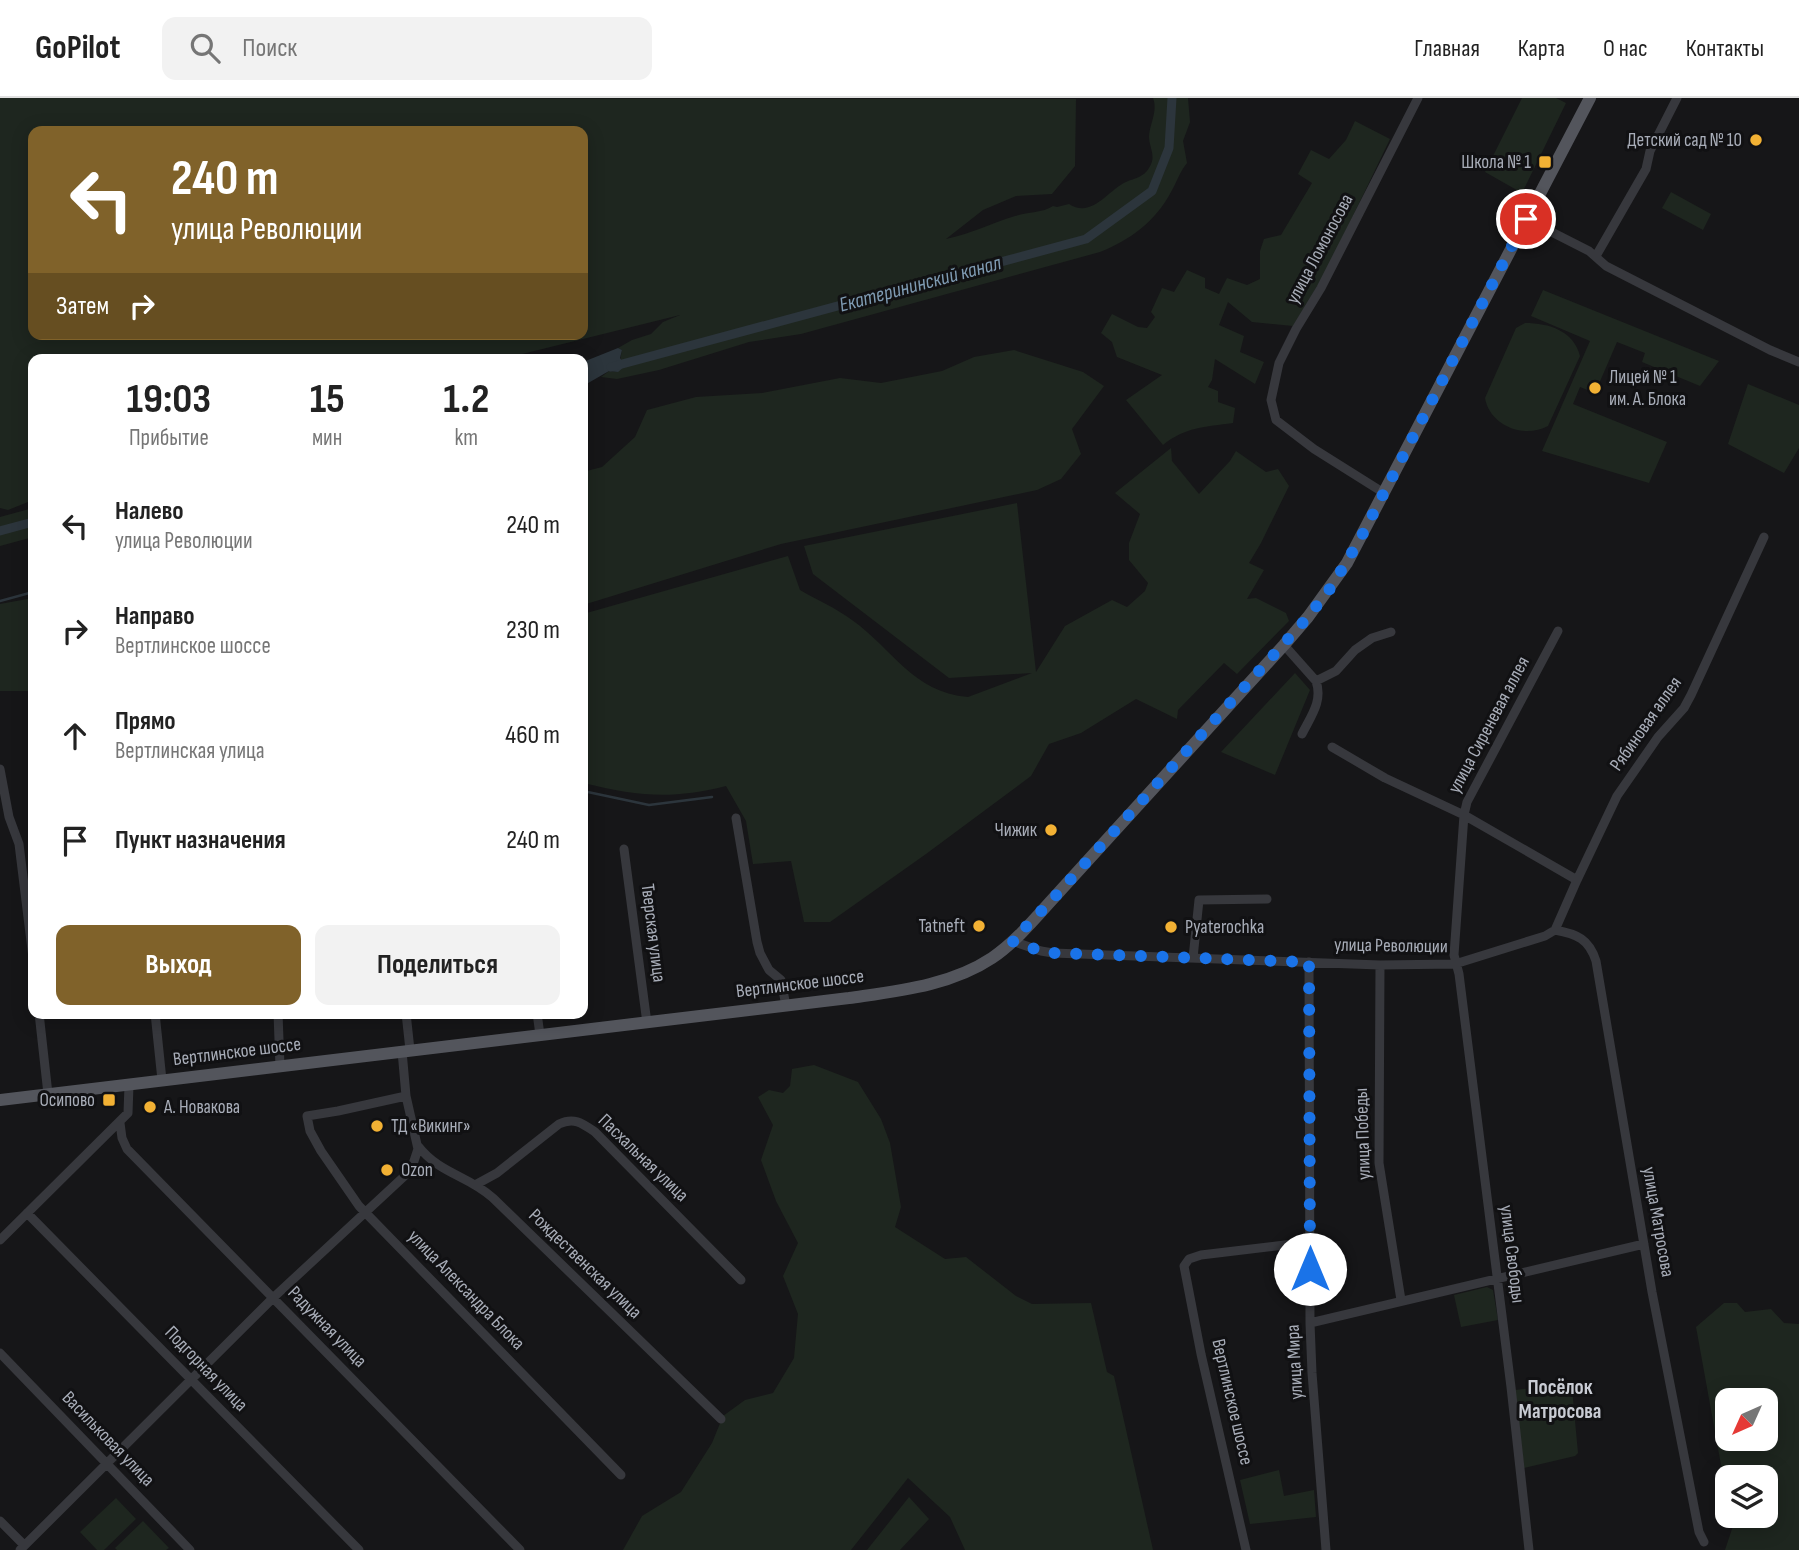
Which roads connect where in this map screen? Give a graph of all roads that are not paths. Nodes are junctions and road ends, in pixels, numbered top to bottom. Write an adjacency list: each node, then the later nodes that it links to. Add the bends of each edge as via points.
1 (1418, 98): 7 (street, улица Ломоносова, via 1279,363 1271,400 1276,420)
2 (1590, 98): 4 (main road, Вертлинское шоссе)
3 (1677, 98): 5 (street, via 1650,151 1646,169)
4 (1526, 219): 5 (street); 7 (main road, Вертлинское шоссе)
5 (1596, 256): 6 (street, via 1606,266)
6 (1799, 362)
7 (1384, 493): 11 (main road, Вертлинское шоссе, via 1332,586)
8 (1764, 537): 19 (street, Рябиновая аллея, via 1684,708 1617,796)
9 (1558, 631): 16 (street, улица Сиреневая аллея)
10 (1391, 632): 12 (street, via 1365,643 1336,671)
11 (1284, 645): 12 (street); 23 (main road, Вертлинское шоссе)
12 (1316, 681): 13 (street, via 1318,701)
13 (1302, 734)
14 (1332, 747): 16 (street)
15 (0, 769): 21 (street, via 19,844)
16 (1464, 815): 19 (street); 26 (street, улица Сиреневая аллея)
17 (736, 818): 28 (street, via 757,942 769,970 781,980)
18 (624, 849): 34 (street, Тверская улица)
19 (1577, 880): 22 (street, Рябиновая аллея)
20 (1267, 899): 24 (street, via 1199,900)
21 (28, 917)
22 (1555, 930): 26 (street, улица Революции); 50 (street, улица Матросова, via 1586,941 1596,961)
23 (1012, 941): 24 (street, улица Революции, via 1053,953); 28 (main road, Вертлинское шоссе, via 982,964 940,981)
24 (1193, 958): 25 (street, улица Революции)
25 (1309, 962): 27 (street, улица Революции); 49 (street, улица Мира)
26 (1455, 964): 27 (street, улица Революции); 52 (street, улица Свободы)
27 (1381, 965): 54 (street, улица Победы, via 1379,1163)
28 (786, 1006): 34 (main road, Вертлинское шоссе)
29 (40, 1019): 40 (street)
30 (156, 1019): 38 (street)
31 (278, 1019): 37 (street)
32 (406, 1019): 36 (street)
33 (538, 1019): 35 (street)
34 (647, 1023): 35 (main road, Вертлинское шоссе)
35 (540, 1035): 36 (main road, Вертлинское шоссе)
36 (406, 1051): 37 (main road, Вертлинское шоссе); 41 (street)
37 (279, 1067): 38 (main road, Вертлинское шоссе)
38 (162, 1080): 39 (main road, Вертлинское шоссе)
39 (129, 1085): 40 (main road, Вертлинское шоссе); 43 (street, via 128,1113)
40 (48, 1094): 42 (main road, Вертлинское шоссе)
41 (407, 1096): 44 (street); 46 (street, улица Александра Блока, via 307,1116 321,1150)
42 (0, 1100)
43 (120, 1123): 47 (street); 53 (street, Радужная улица, via 127,1149)
44 (418, 1146): 45 (street, Рождественская улица, via 442,1169); 46 (street, via 411,1170)
45 (475, 1185): 51 (street, Пасхальная улица, via 559,1124 578,1121); 58 (street, Рождественская улица)
46 (365, 1212): 53 (street); 60 (street, улица Александра Блока)
47 (27, 1213): 48 (street); 57 (street, Подгорная улица)
48 (0, 1240)
49 (1309, 1242): 55 (street, улица Мира); 67 (street, Вертлинское шоссе, via 1201,1255 1184,1266)
50 (1644, 1244): 52 (street); 62 (street, улица Матросова)
51 (741, 1280)
52 (1497, 1280): 54 (street); 69 (street, улица Свободы)
53 (274, 1297): 57 (street); 66 (street, Радужная улица)
54 (1401, 1300): 55 (street)
55 (1310, 1323): 68 (street, улица Мира)
56 (0, 1353): 59 (street, Васильковая улица)
57 (192, 1380): 59 (street); 65 (street, Подгорная улица)
58 (721, 1419)
59 (107, 1462): 63 (street); 64 (street, Васильковая улица)
60 (621, 1475)
61 (0, 1521): 63 (street)
62 (1704, 1542)
63 (22, 1548)
64 (190, 1550)
65 (359, 1550)
66 (520, 1550)
67 (1246, 1550)
68 (1326, 1550)
69 (1529, 1550)

